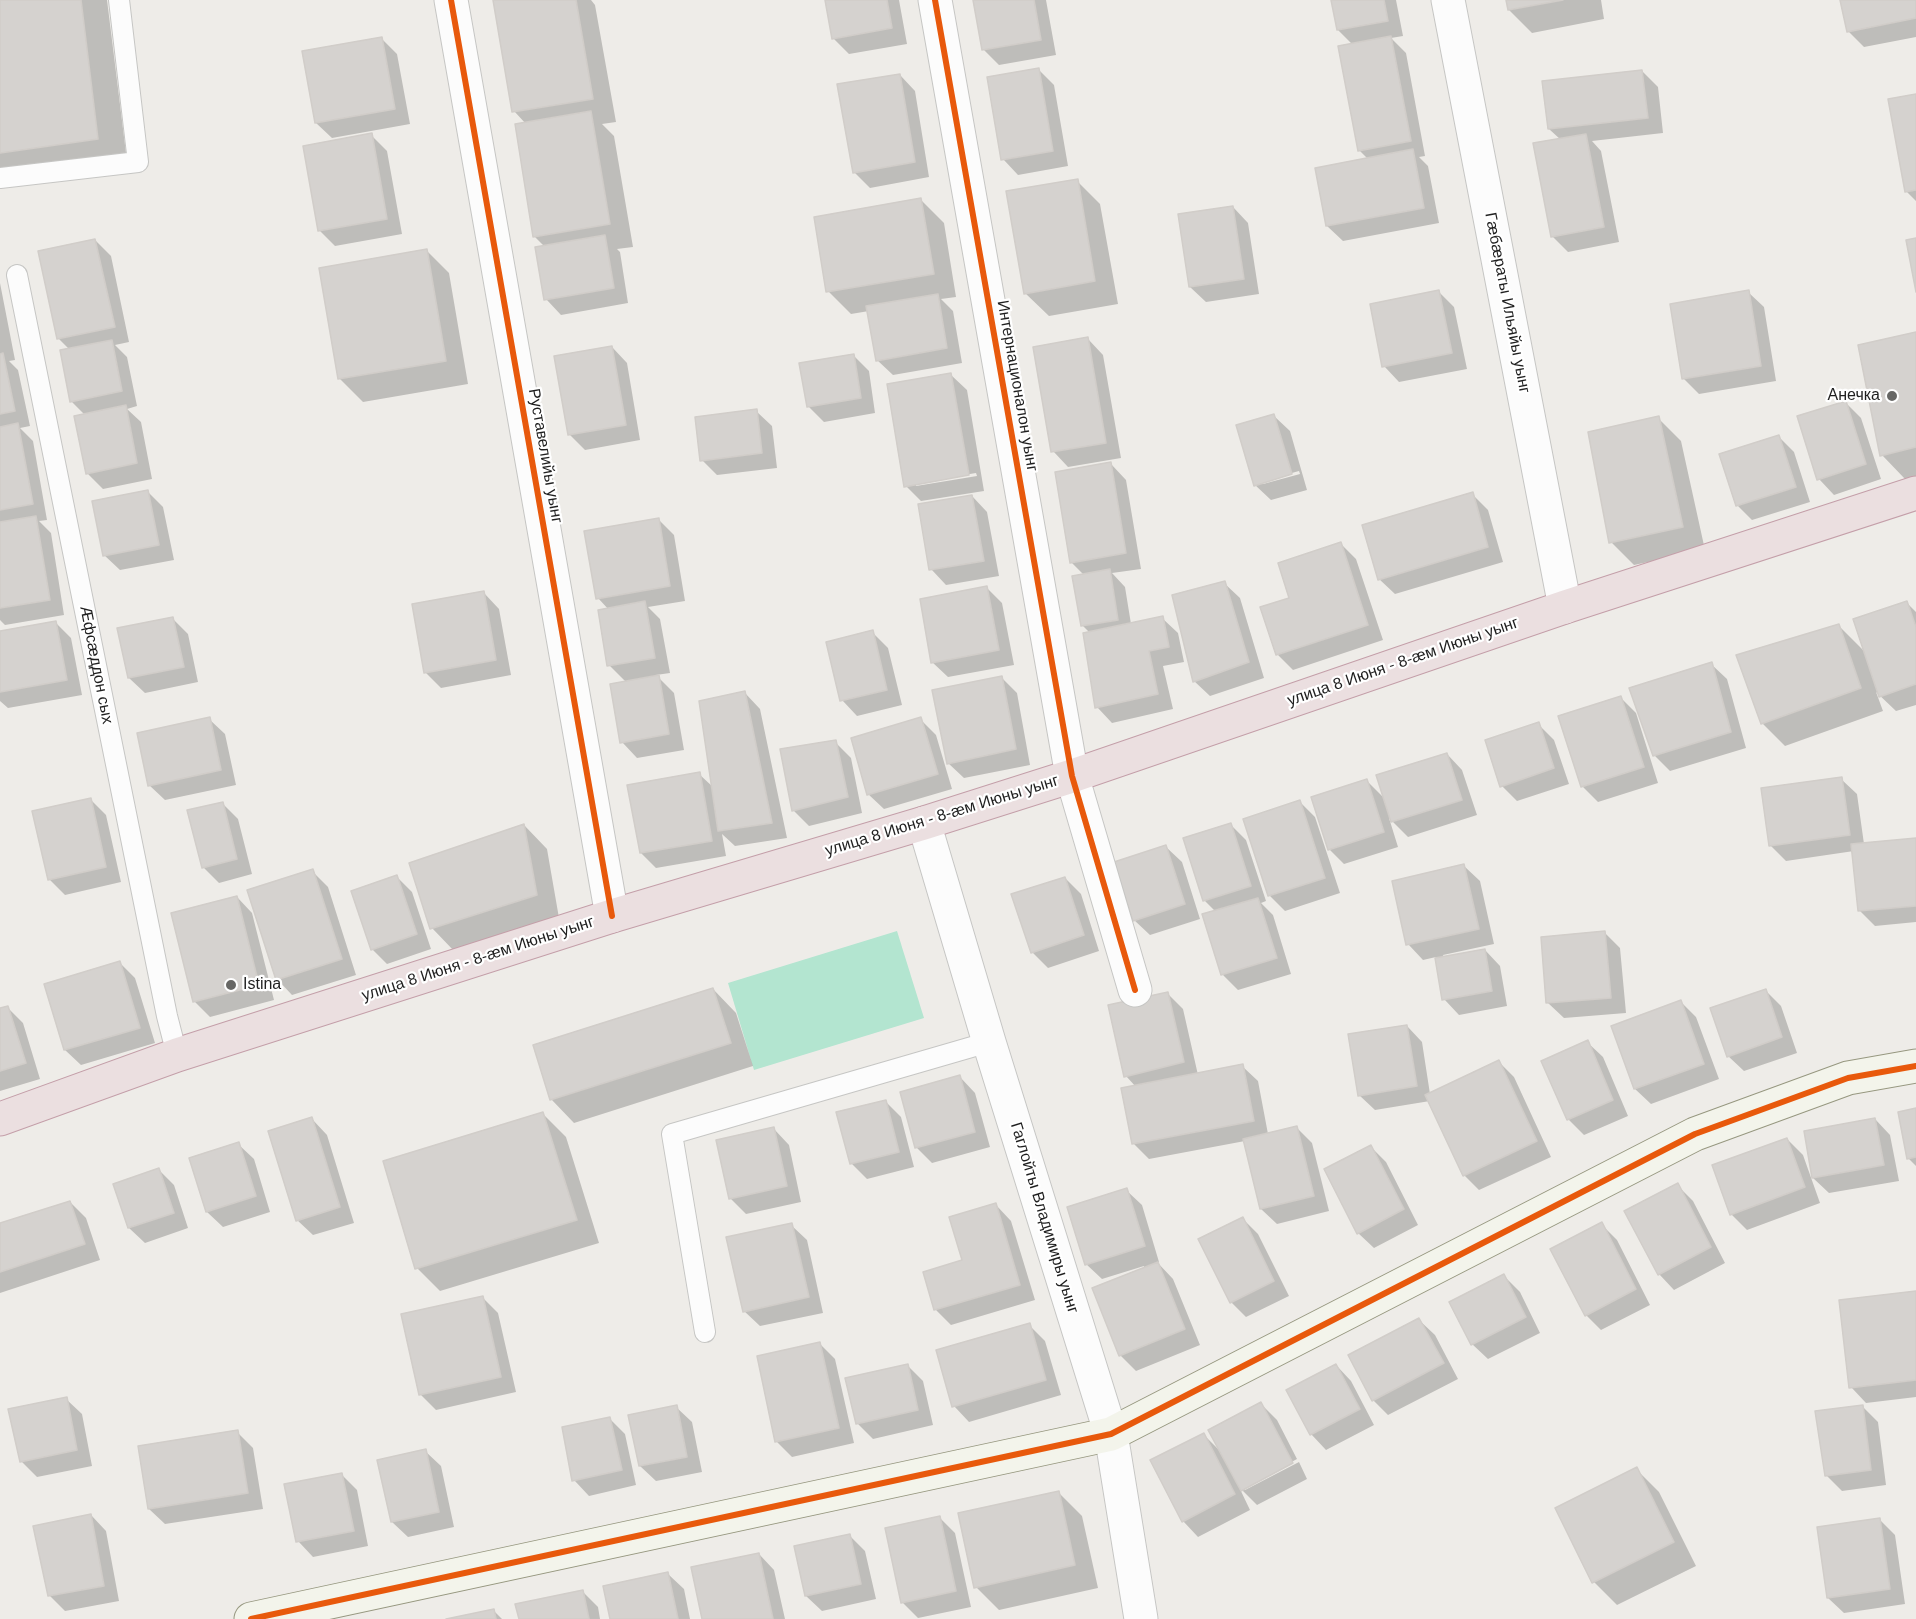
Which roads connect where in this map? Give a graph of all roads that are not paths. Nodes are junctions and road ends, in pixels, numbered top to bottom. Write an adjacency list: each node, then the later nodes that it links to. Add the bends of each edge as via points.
1 (119, 0): 5 (lane, via 138,162)
2 (451, 0): 11 (street, Руставелийы уынг)
3 (935, 0): 9 (street, Интернационалон уынг)
4 (1448, 0): 8 (street, Гæбæраты Ильяйы уынг)
5 (0, 178)
6 (17, 275): 14 (lane, Æфсæддон сых)
7 (1916, 493): 8 (highway, улица 8 Июня - 8-ӕм Июны уынг)
8 (1565, 607): 9 (highway, улица 8 Июня - 8-ӕм Июны уынг)
9 (1072, 776): 10 (highway, улица 8 Июня - 8-ӕм Июны уынг); 12 (street, Интернационалон уынг)
10 (924, 823): 11 (highway, улица 8 Июня - 8-ӕм Июны уынг); 13 (street, Гаглойты Владимиры уынг)
11 (612, 916): 14 (highway, улица 8 Июня - 8-ӕм Июны уынг)
12 (1135, 990)
13 (989, 1042): 17 (lane, via 672,1134); 18 (street, Гаглойты Владимиры уынг)
14 (177, 1055): 16 (highway, улица 8 Июня - 8-ӕм Июны уынг)
15 (1916, 1066): 18 (street, via 1848,1078 1695,1134)
16 (0, 1119)
17 (705, 1332)
18 (1112, 1434): 19 (street); 20 (street, Гаглойты Владимиры уынг)
19 (251, 1619)
20 (1141, 1619)

